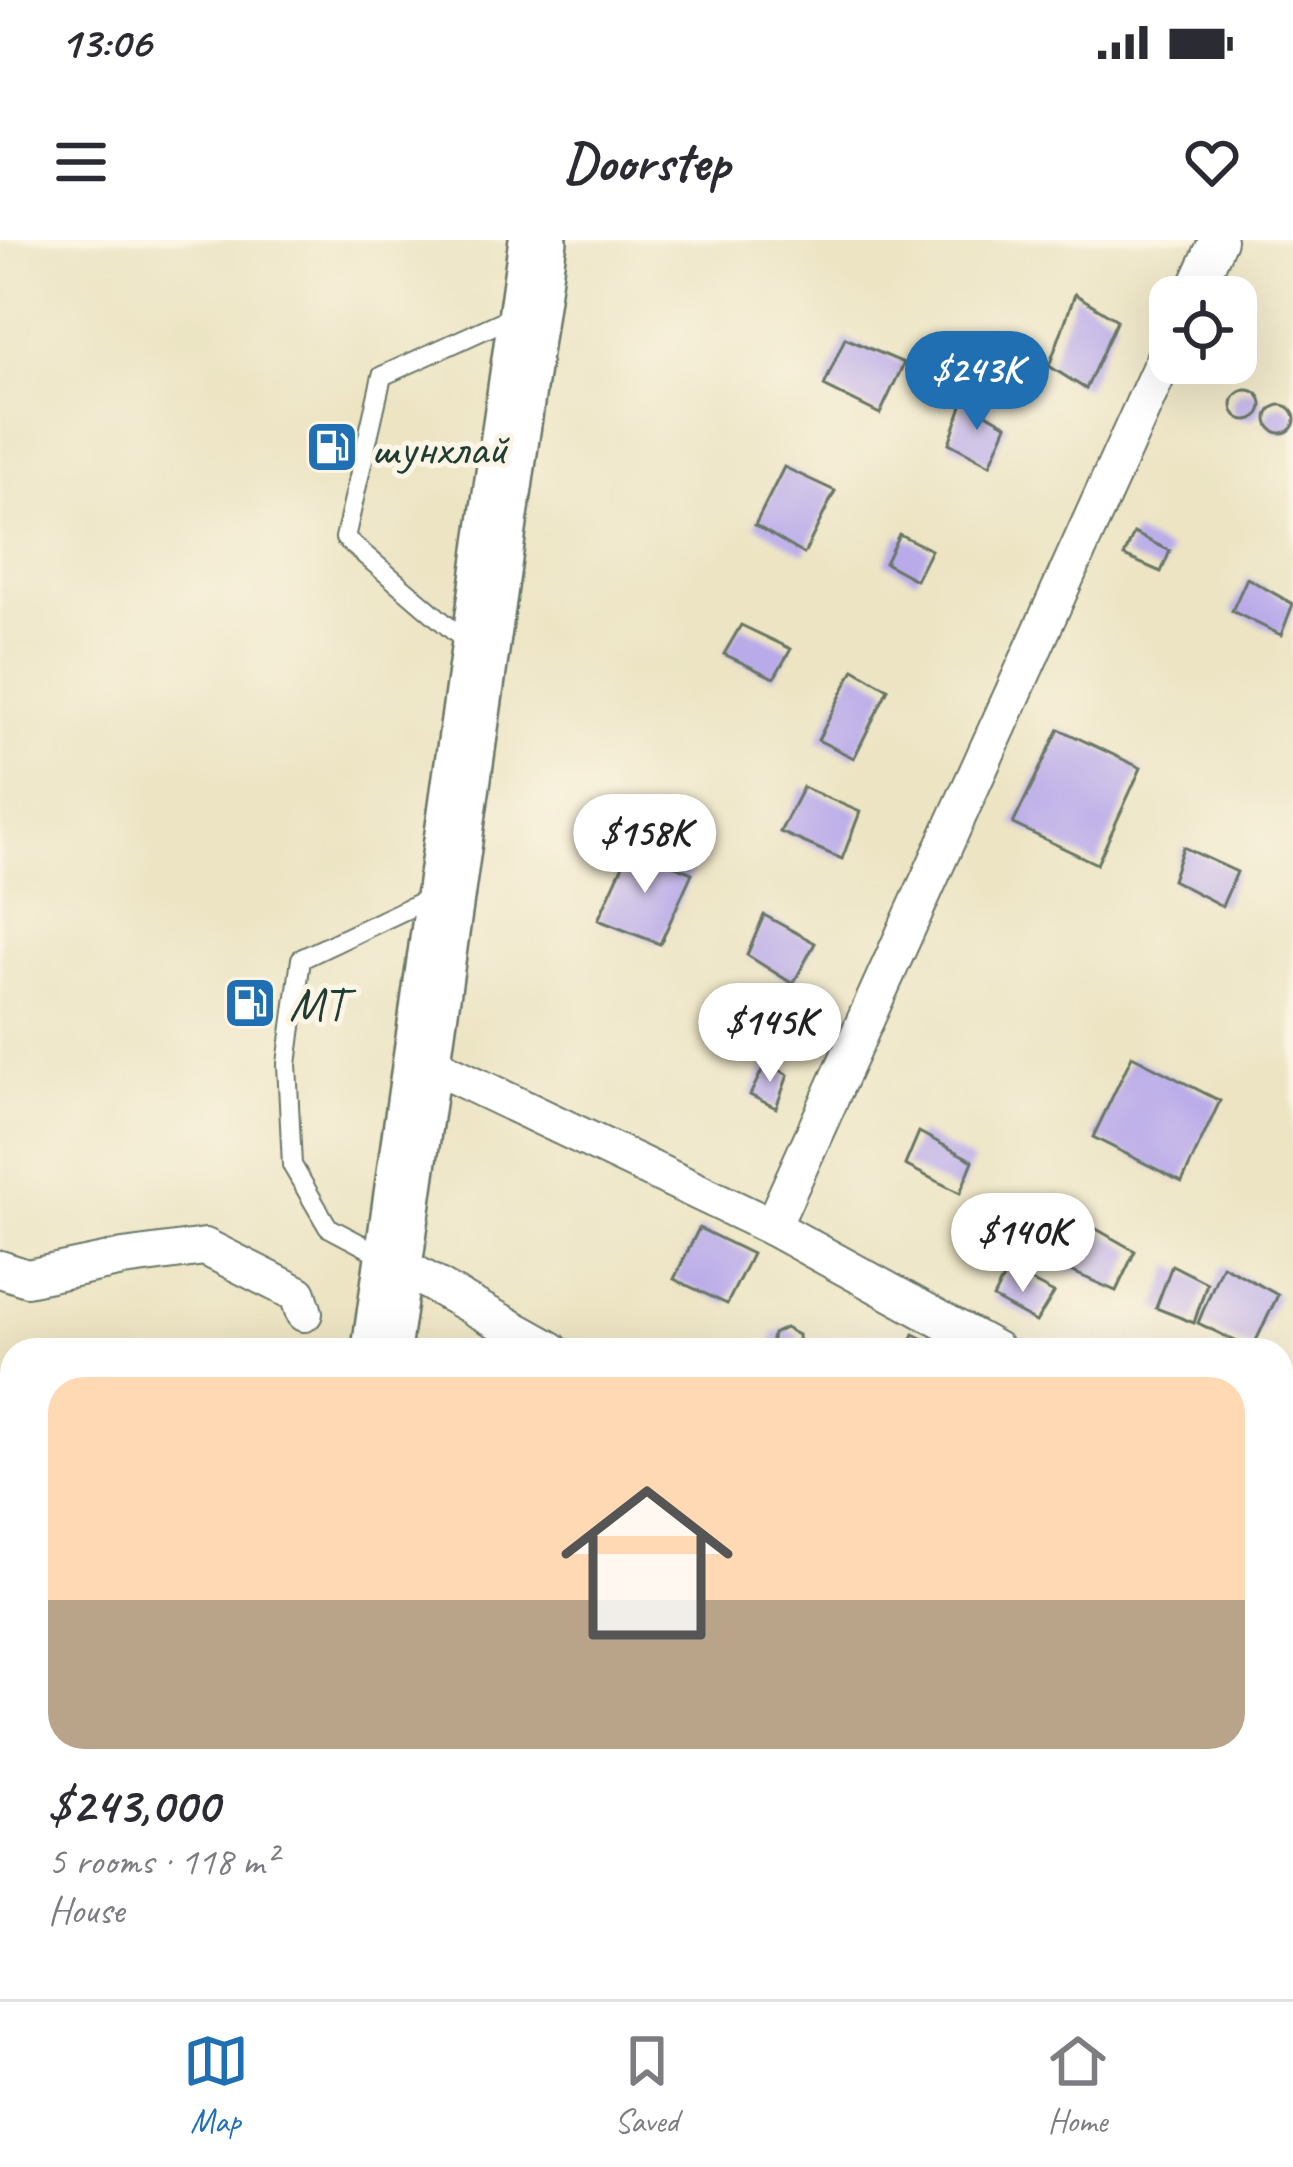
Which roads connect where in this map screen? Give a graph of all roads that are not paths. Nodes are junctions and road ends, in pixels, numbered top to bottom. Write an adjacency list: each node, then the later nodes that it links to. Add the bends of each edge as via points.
1 (538, 240): 4 (main road)
2 (1218, 240): 3 (street)
3 (1202, 276)
4 (529, 309): 6 (main road); 6 (lane, via 382,376 345,538)
5 (1153, 384): 9 (street)
6 (480, 653): 7 (main road)
7 (446, 891): 8 (main road); 10 (lane, via 301,959 287,1064 292,1165 328,1226)
8 (422, 1060): 9 (street); 10 (main road)
9 (772, 1227): 15 (street)
10 (392, 1261): 13 (main road); 14 (street)
11 (0, 1268): 12 (street, via 27,1278 206,1247 298,1294)
12 (304, 1312)
13 (382, 1338)
14 (530, 1338)
15 (974, 1338)

